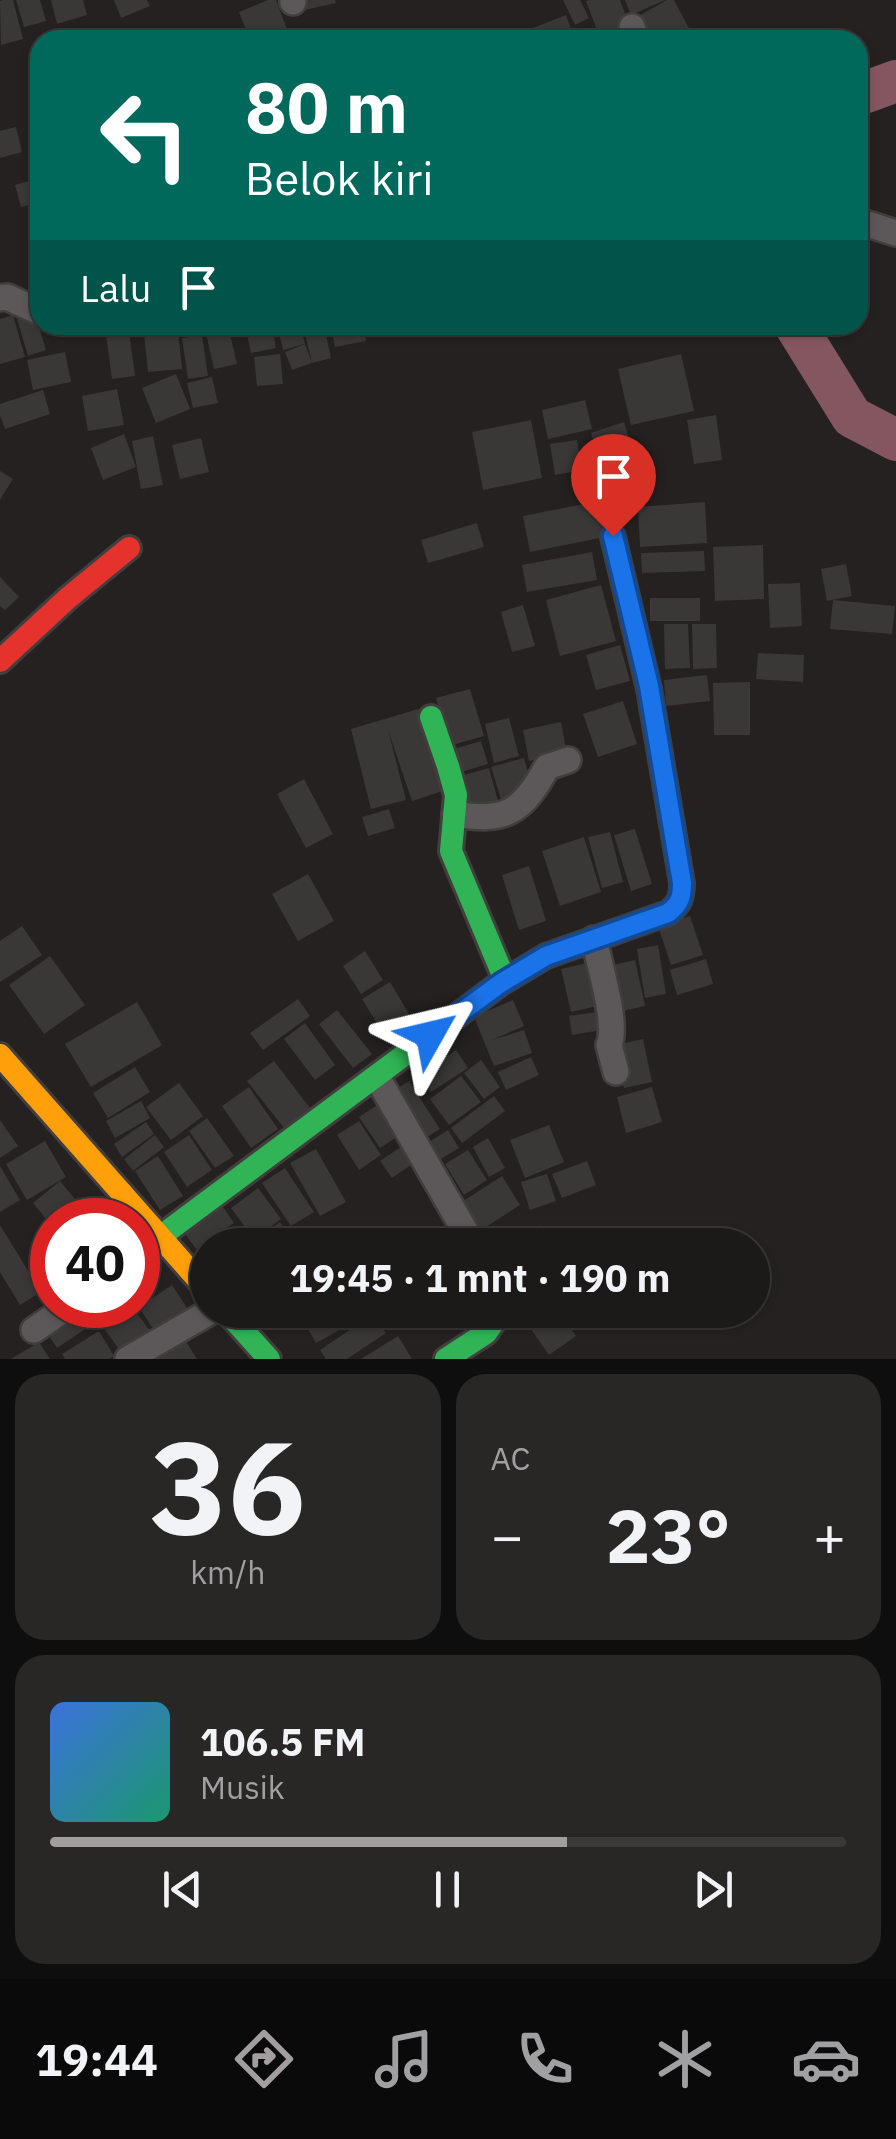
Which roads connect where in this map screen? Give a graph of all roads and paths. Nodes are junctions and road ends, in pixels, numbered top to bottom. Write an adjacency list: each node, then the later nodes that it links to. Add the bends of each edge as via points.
1 (868, 224): 2 (street)
2 (896, 233)
3 (0, 298): 4 (street)
4 (30, 308)
5 (613, 536): 11 (street, via 649,686 682,897 668,913)
6 (129, 548): 7 (street)
7 (0, 660)
8 (431, 717): 10 (street, via 455,791)
9 (568, 760): 10 (street, via 546,767 526,801 504,814)
10 (455, 814): 12 (street, via 451,851)
11 (594, 939): 12 (street); 14 (street)
12 (505, 980): 15 (street)
13 (0, 1056): 17 (street)
14 (616, 1072)
15 (376, 1077): 16 (street); 17 (street)
16 (463, 1228)
17 (163, 1238): 18 (street); 19 (street)
18 (160, 1241)
19 (190, 1270)
20 (190, 1323): 25 (street)
21 (37, 1328): 24 (street)
22 (241, 1328): 26 (street)
23 (493, 1328): 27 (street)
24 (34, 1330)
25 (128, 1359)
26 (269, 1359)
27 (446, 1359)

